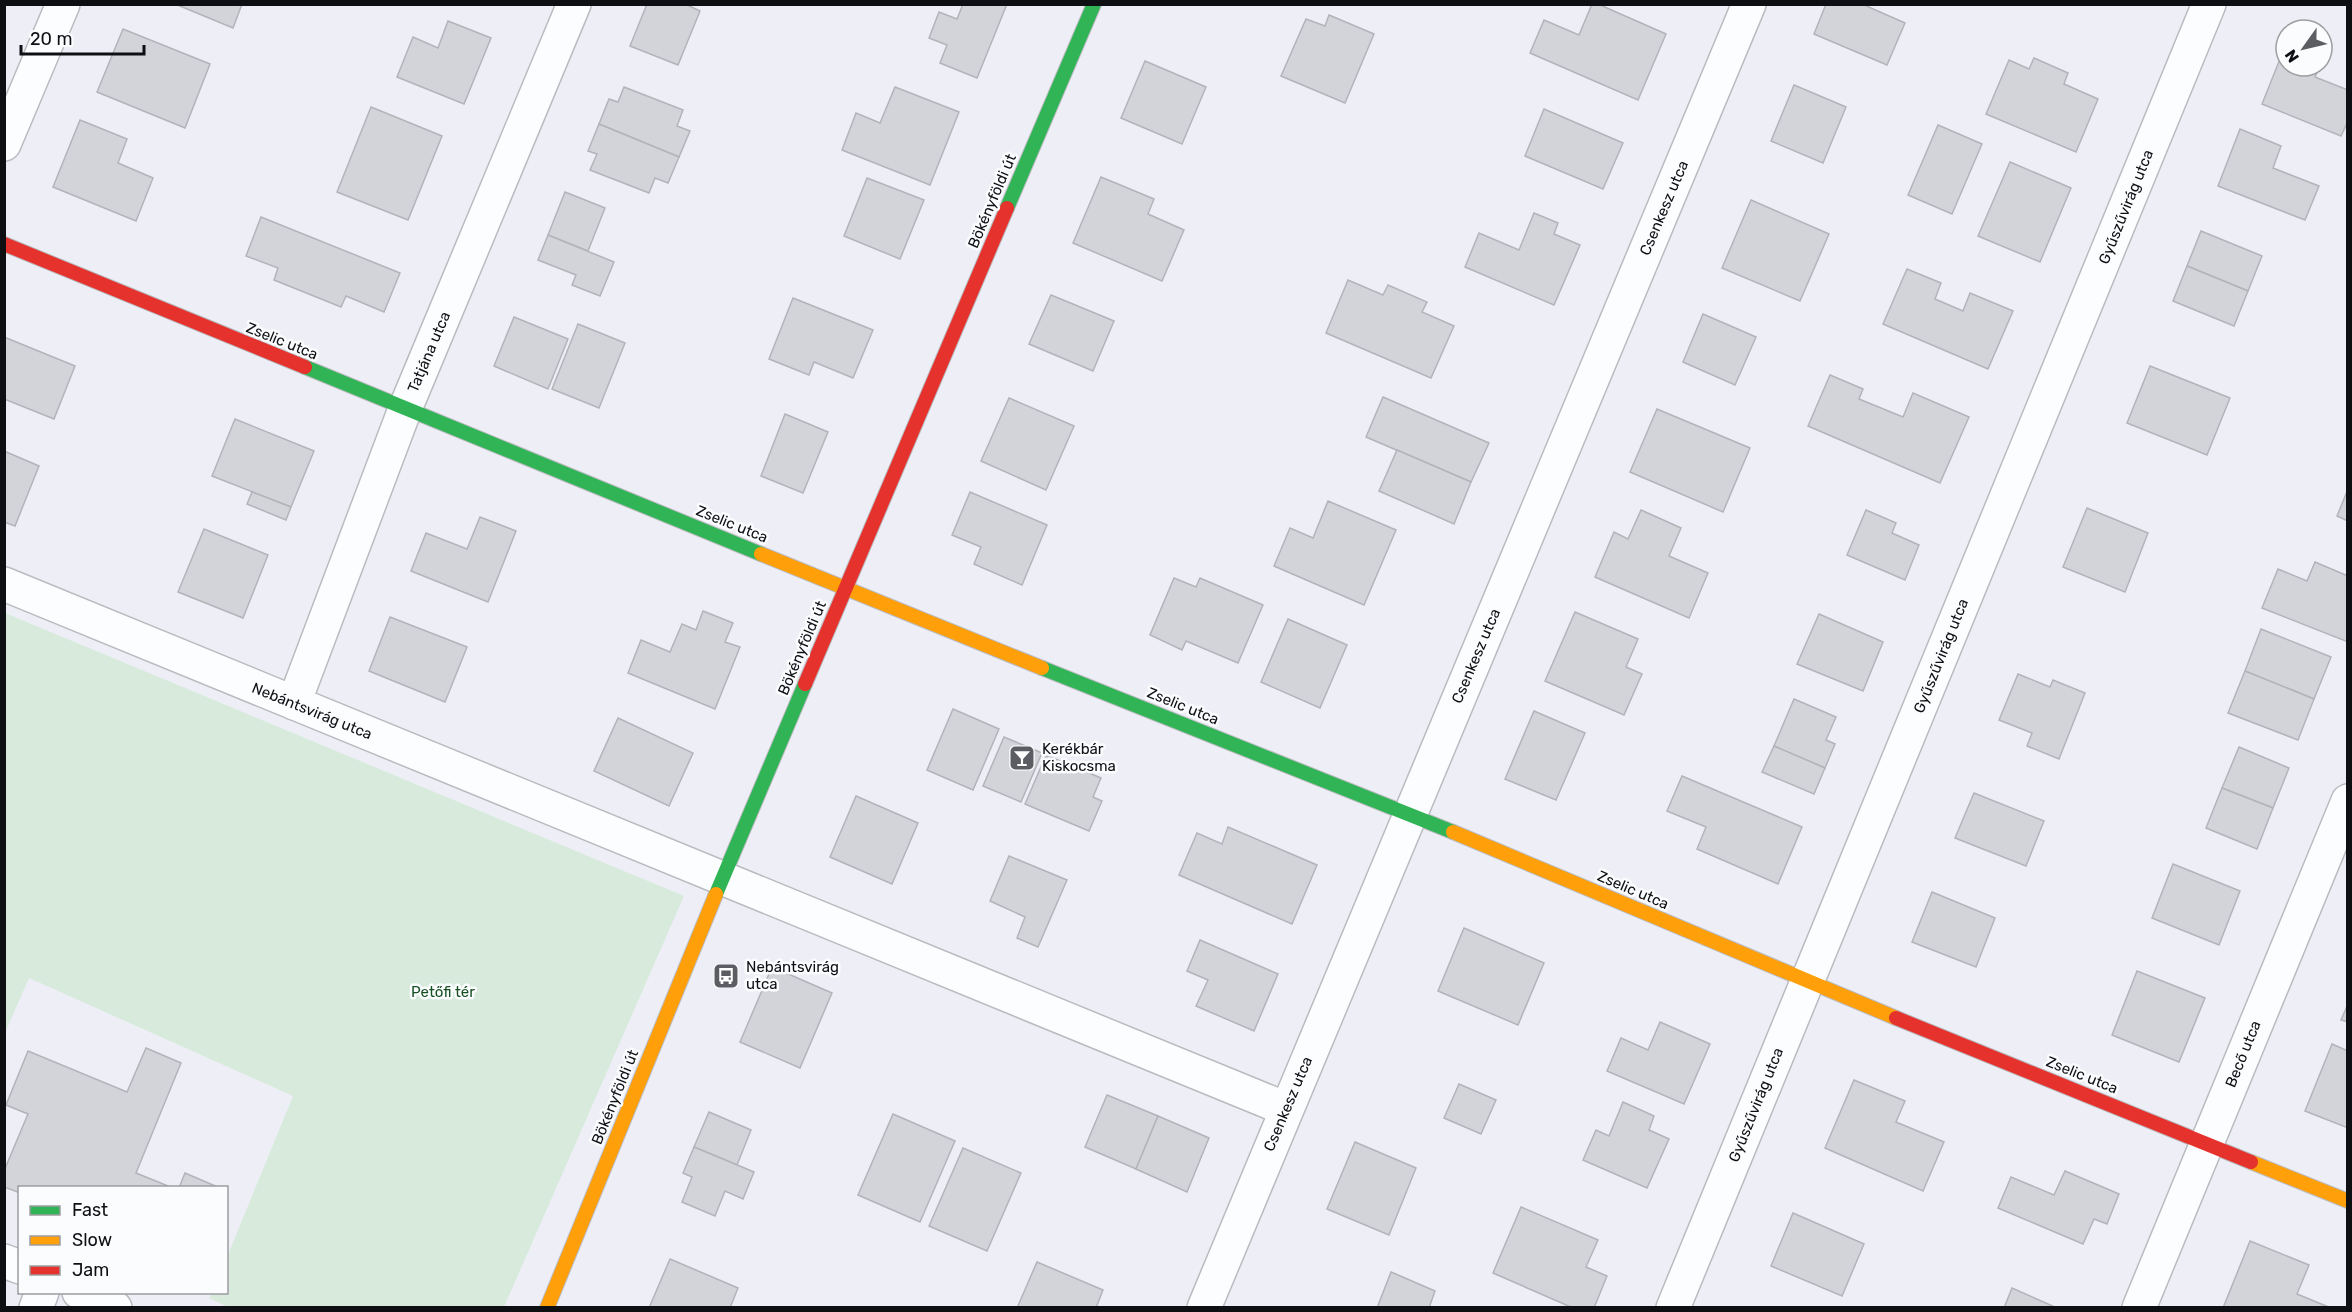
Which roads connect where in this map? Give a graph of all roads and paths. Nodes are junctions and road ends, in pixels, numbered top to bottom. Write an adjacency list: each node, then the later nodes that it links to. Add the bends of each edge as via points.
1 (63, 4): 6 (street)
2 (574, 4): 8 (street, Tatjána utca)
3 (1094, 4): 10 (street, Bökényföldi út)
4 (1749, 4): 13 (street, Csenkesz utca)
5 (2209, 4): 15 (street, Gyűszűvirág utca)
6 (4, 144)
7 (4, 244): 8 (street, Zselic utca)
8 (405, 410): 10 (street, Zselic utca); 11 (street, Tatjána utca)
9 (4, 584): 11 (street, Nebántsvirág utca)
10 (845, 587): 13 (street, Zselic utca); 14 (street, Bökényföldi út)
11 (294, 703): 14 (street, Nebántsvirág utca)
12 (2348, 801): 17 (street, Becő utca)
13 (1409, 813): 15 (street, Zselic utca); 16 (street, Csenkesz utca)
14 (722, 879): 16 (street, Nebántsvirág utca); 23 (street, Bökényföldi út)
15 (1806, 982): 17 (street, Zselic utca); 25 (street, Gyűszűvirág utca)
16 (1286, 1109): 24 (street, Csenkesz utca)
17 (2206, 1143): 18 (street, Zselic utca); 26 (street, Becő utca)
18 (2348, 1202)
19 (42, 1294): 21 (street)
20 (82, 1294): 22 (street)
21 (36, 1308)
22 (115, 1308)
23 (547, 1308)
24 (1204, 1308)
25 (1673, 1308)
26 (2139, 1308)

